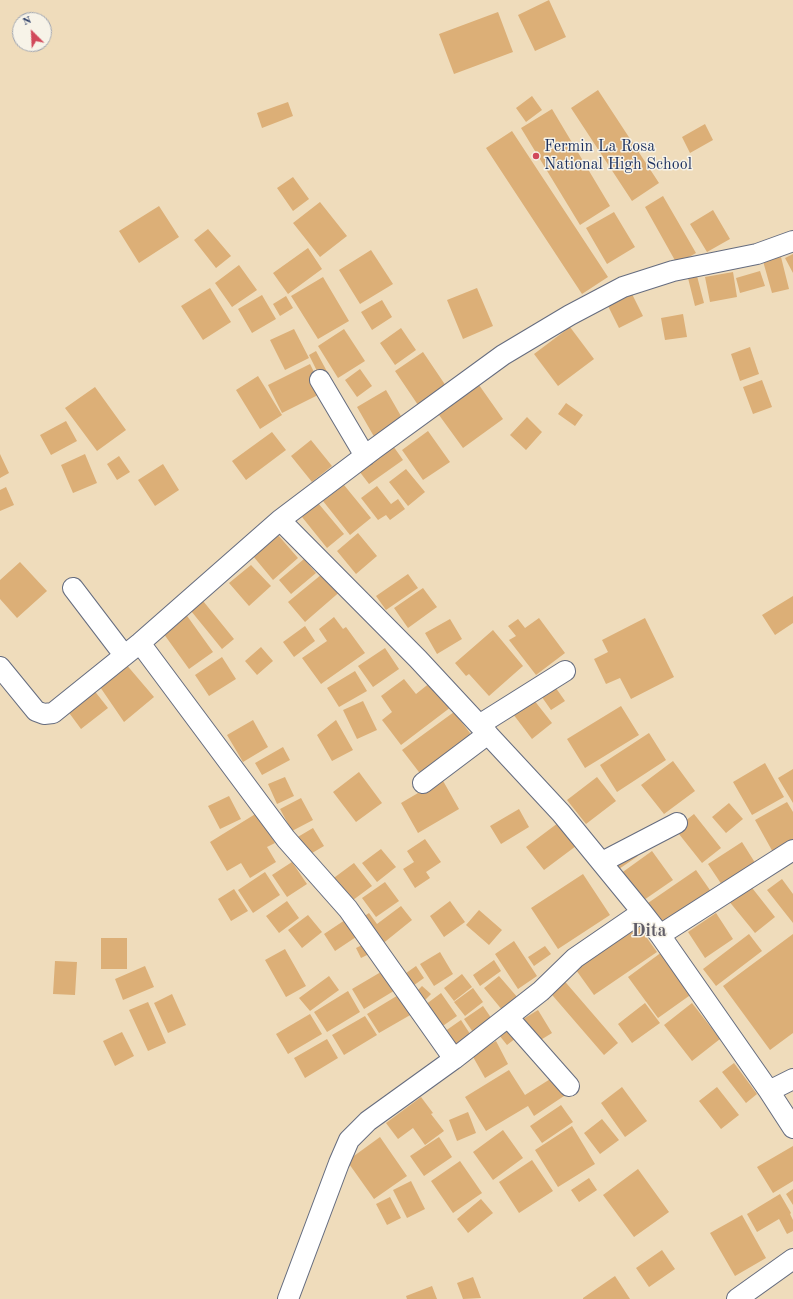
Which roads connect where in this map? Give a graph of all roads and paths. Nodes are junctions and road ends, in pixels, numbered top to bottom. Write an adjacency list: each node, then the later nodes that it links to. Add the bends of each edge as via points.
1 (793, 241): 3 (street, via 757,254 673,271 623,287 503,355)
2 (320, 380): 3 (street)
3 (365, 456): 4 (street)
4 (280, 520): 6 (street); 10 (street, via 418,659)
5 (73, 588): 7 (street)
6 (140, 643): 7 (street); 18 (street, via 286,839 348,909)
7 (124, 655): 8 (street, via 53,713 44,714 36,711)
8 (0, 667)
9 (565, 671): 10 (street)
10 (484, 730): 11 (street); 14 (street, via 561,813)
11 (423, 783)
12 (677, 823): 14 (street)
13 (793, 850): 16 (street)
14 (602, 862): 15 (street)
15 (642, 912): 16 (street); 17 (street, via 575,958 541,991)
16 (660, 935): 21 (street)
17 (508, 1017): 18 (street); 20 (street)
18 (454, 1059): 24 (street, via 368,1121 349,1140)
19 (793, 1080): 21 (street)
20 (569, 1086)
21 (769, 1091): 22 (street)
22 (793, 1128)
23 (793, 1260): 25 (street)
24 (288, 1299)
25 (737, 1299)

